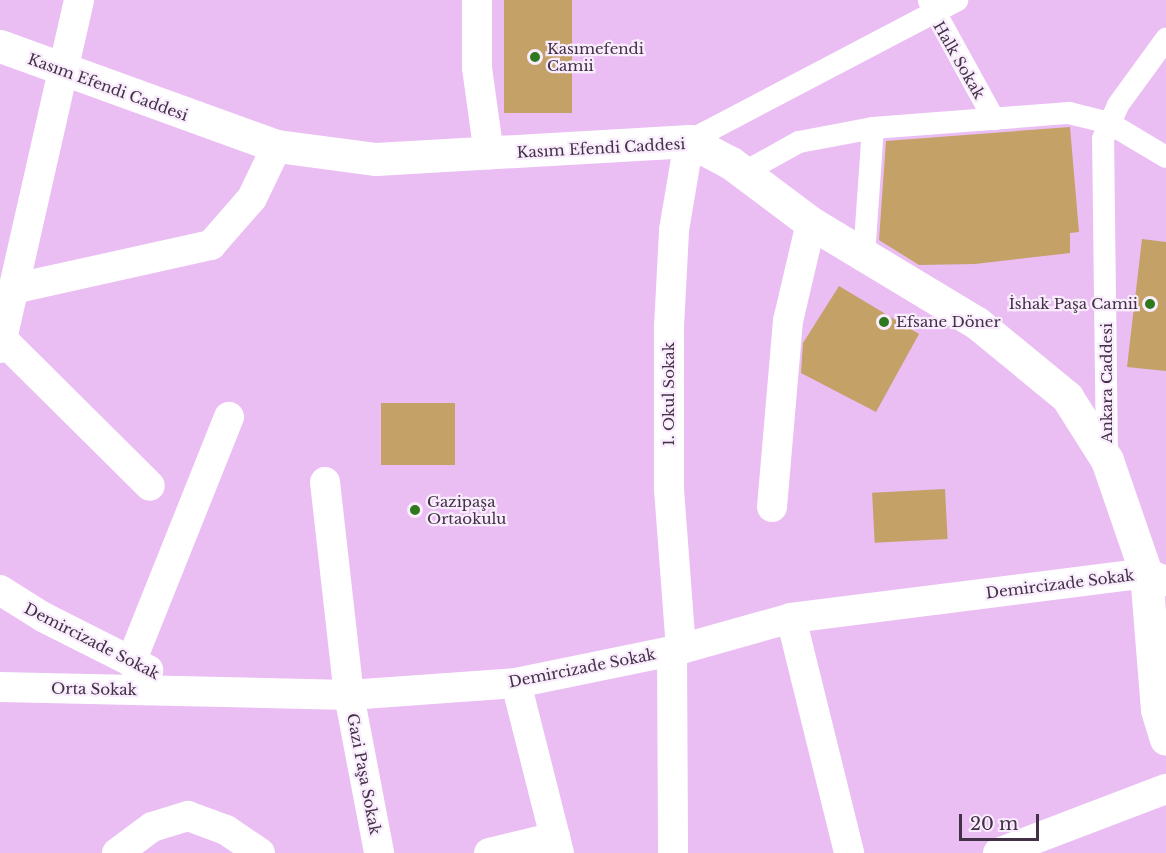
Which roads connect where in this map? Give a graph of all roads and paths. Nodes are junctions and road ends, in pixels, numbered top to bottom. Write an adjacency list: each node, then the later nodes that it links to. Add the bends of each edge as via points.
1 (79, 0): 7 (street)
2 (476, 0): 13 (street, via 477,68)
3 (957, 0): 4 (street)
4 (930, 7): 8 (street, Halk Sokak); 11 (street)
5 (1166, 39): 9 (street, Ankara Caddesi)
6 (0, 46): 7 (street, Kasım Efendi Caddesi)
7 (61, 71): 12 (street, Kasım Efendi Caddesi); 18 (street)
8 (994, 119): 9 (street, via 1070,113); 10 (street)
9 (1109, 123): 14 (street); 21 (street, Ankara Caddesi, via 1102,174)
10 (873, 128): 15 (street, via 799,142); 17 (street)
11 (689, 141): 13 (street, Kasım Efendi Caddesi); 15 (street, Kasım Efendi Caddesi); 28 (street, 1. Okul Sokak, via 674,230 669,327 669,488)
12 (277, 146): 13 (street, Kasım Efendi Caddesi, via 376,159); 18 (street, via 252,198 211,245)
13 (489, 154)
14 (1166, 157)
15 (743, 172): 16 (street, Kasım Efendi Caddesi)
16 (812, 224): 17 (street, Kasım Efendi Caddesi); 24 (street, via 788,321)
17 (864, 256): 21 (street, Kasım Efendi Caddesi, via 977,323 1066,397)
18 (17, 288): 19 (street)
19 (1, 343): 23 (street)
20 (229, 417): 29 (street)
21 (1107, 459): 25 (street, Ankara Caddesi)
22 (325, 482): 33 (street, Gazi Paşa Sokak)
23 (150, 486)
24 (772, 507)
25 (1156, 577): 27 (street, Demircizade Sokak); 34 (street, Ankara Caddesi, via 1157,710)
26 (0, 590): 29 (street, Demircizade Sokak)
27 (791, 618): 28 (street, Demircizade Sokak); 43 (street)
28 (677, 650): 30 (street, Demircizade Sokak); 42 (street, 1. Okul Sokak)
29 (131, 662): 32 (street, Demircizade Sokak)
30 (516, 683): 33 (street, Demircizade Sokak); 36 (street)
31 (0, 687): 32 (street, Orta Sokak)
32 (189, 690): 33 (street, Demircizade Sokak)
33 (349, 695): 40 (street, Gazi Paşa Sokak)
34 (1166, 739)
35 (1166, 789): 37 (street)
36 (557, 845): 41 (street)
37 (1005, 852)
38 (117, 853): 39 (street, via 152,827 188,816 226,830)
39 (260, 853)
40 (379, 853)
41 (489, 853)
42 (673, 853)
43 (849, 853)

